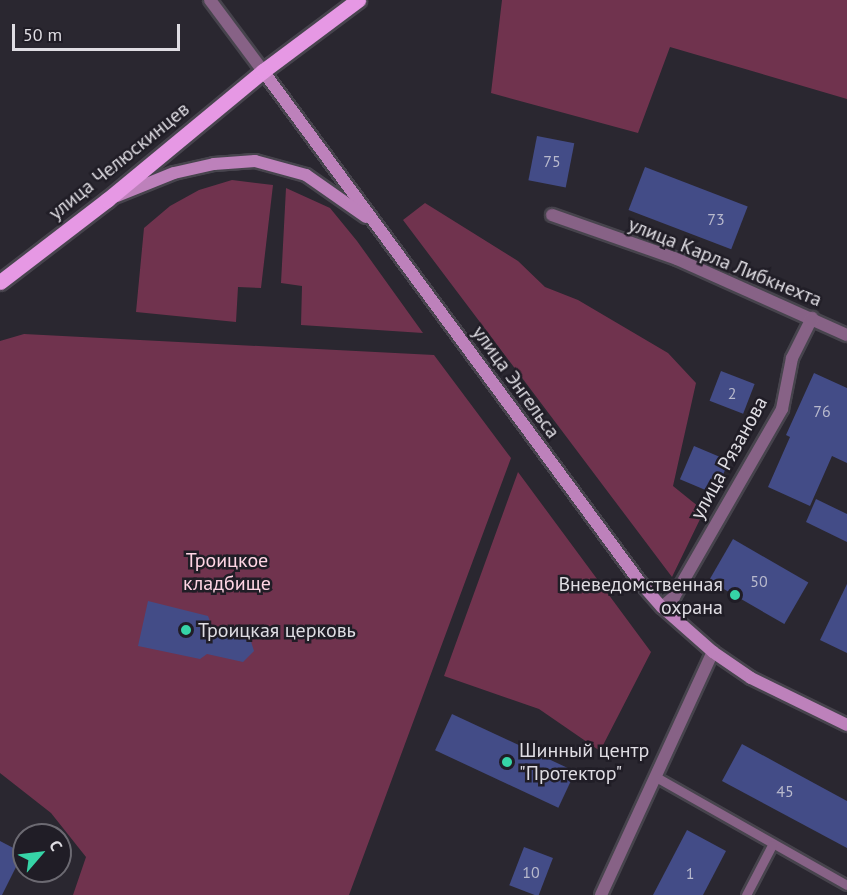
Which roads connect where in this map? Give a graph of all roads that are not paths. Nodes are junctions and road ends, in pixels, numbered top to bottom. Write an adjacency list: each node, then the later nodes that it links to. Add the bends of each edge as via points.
1 (210, 0): 3 (street, улица Энгельса)
2 (358, 0): 3 (main road, улица Челюскинцев)
3 (263, 71): 4 (main road, улица Челюскинцев); 6 (main road, улица Энгельса)
4 (107, 200): 6 (main road, via 174,173 214,164 255,161 306,175); 7 (main road, улица Челюскинцев)
5 (552, 215): 8 (street, улица Карла Либкнехта, via 677,259)
6 (375, 224): 10 (main road, улица Энгельса)
7 (0, 282)
8 (812, 318): 9 (street, улица Карла Либкнехта); 10 (street, улица Рязанова, via 792,358 782,409 674,597)
9 (847, 335)
10 (662, 607): 11 (main road, улица Энгельса)
11 (713, 652): 12 (main road, улица Энгельса, via 751,678); 13 (street)
12 (847, 725)
13 (656, 777): 14 (lane); 16 (street)
14 (772, 845): 15 (lane); 17 (lane)
15 (847, 885)
16 (602, 895)
17 (746, 895)

